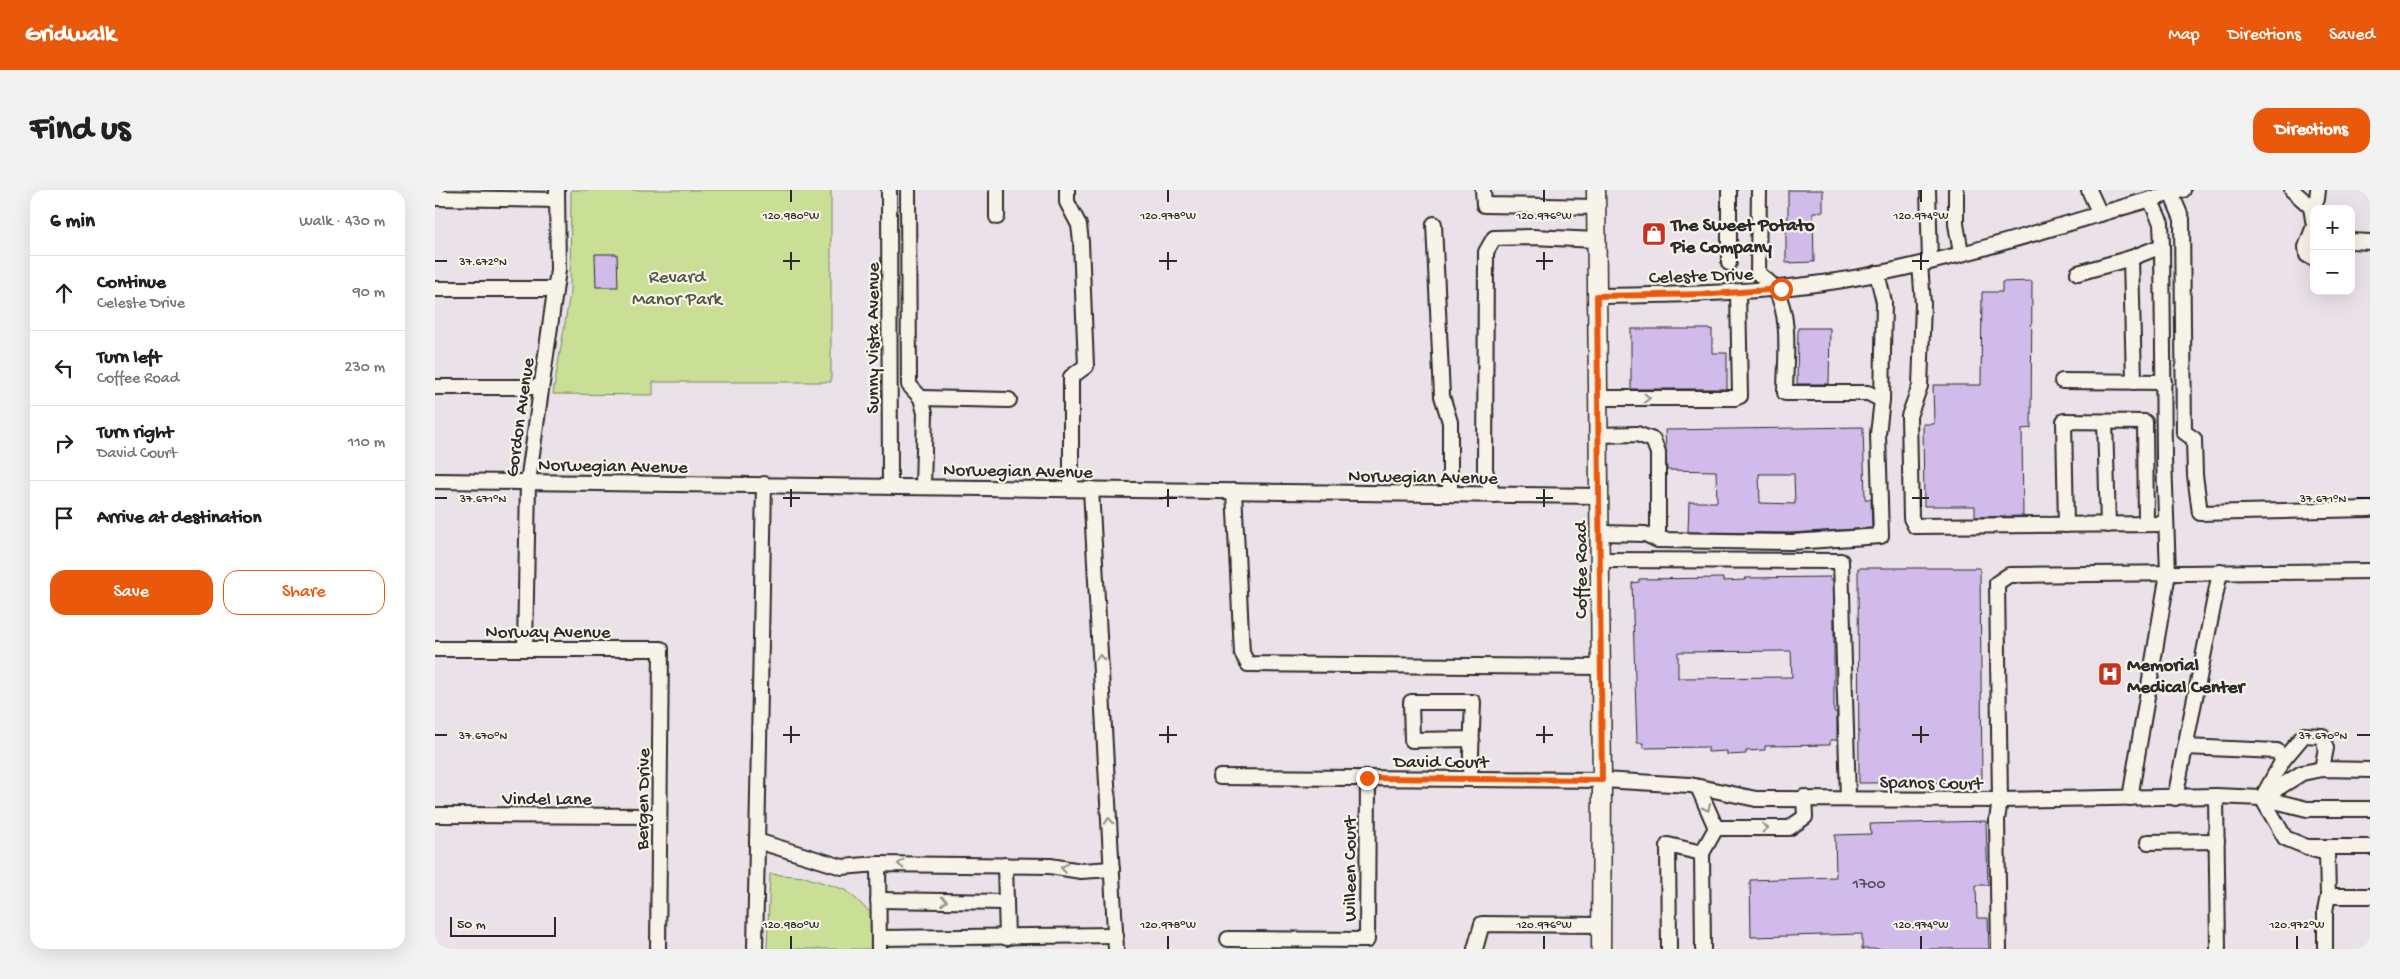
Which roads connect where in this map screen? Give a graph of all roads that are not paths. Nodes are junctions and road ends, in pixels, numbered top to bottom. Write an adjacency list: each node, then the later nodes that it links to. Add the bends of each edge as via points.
1 (889, 190): 54 (street, Sunny Vista Avenue)
2 (908, 190): 45 (street, via 909,385)
3 (997, 190): 21 (street)
4 (1067, 190): 56 (street, via 1067,202 1079,225 1081,242 1085,366 1071,377)
5 (1483, 190): 16 (street, via 1484,204)
6 (1729, 190): 31 (street)
7 (1759, 190): 37 (street, via 1759,273)
8 (1928, 190): 32 (street)
9 (1956, 190): 28 (street)
10 (2089, 190): 20 (street)
11 (2292, 190): 19 (street)
12 (2318, 190): 18 (street)
13 (2177, 192): 17 (street, Celeste Drive); 62 (street, via 2182,219 2184,432 2194,439 2200,513)
14 (557, 195): 15 (street); 36 (street, Gordon Avenue, via 558,270)
15 (435, 198)
16 (1596, 199): 24 (main road, Coffee Road)
17 (2150, 199): 20 (street, Celeste Drive); 27 (street, via 2161,223)
18 (2312, 205)
19 (2310, 206)
20 (2101, 214): 28 (street, Celeste Drive)
21 (997, 217)
22 (1434, 224): 59 (street, via 1442,396 1450,422)
23 (2310, 236): 29 (street, via 2306,247)
24 (1597, 240): 39 (main road, Coffee Road); 60 (street, via 1494,238 1486,252 1485,470)
25 (2355, 241): 26 (street)
26 (2370, 242)
27 (2162, 246): 30 (street); 42 (street)
28 (1961, 253): 32 (street, Celeste Drive)
29 (2310, 257)
30 (2131, 258): 34 (street); 41 (street)
31 (1729, 262)
32 (1925, 262): 33 (street, Celeste Drive); 65 (street, via 1920,386 1909,416 1911,518 1915,526)
33 (1877, 273): 37 (street, Celeste Drive); 48 (street, via 1884,302)
34 (2078, 273)
35 (435, 289): 36 (street)
36 (555, 289): 44 (street, Gordon Avenue)
37 (1775, 289): 38 (street, Celeste Drive); 48 (street, via 1785,331 1785,394 1868,394)
38 (1738, 292): 39 (street, Celeste Drive); 46 (street, one-way to 38, via 1740,396)
39 (1597, 296): 46 (main road, Coffee Road)
40 (2062, 381): 41 (street)
41 (2134, 382): 42 (street)
42 (2164, 382): 64 (street)
43 (435, 387): 44 (street)
44 (541, 387): 52 (street, Gordon Avenue)
45 (921, 398): 47 (street); 55 (street, via 925,413)
46 (1599, 398): 50 (main road, Coffee Road)
47 (1009, 400)
48 (1882, 400): 68 (street, via 1878,434 1881,536 1792,542)
49 (2105, 422): 63 (street, via 2145,422); 65 (street, via 2064,421); 66 (street)
50 (1599, 435): 61 (main road, Coffee Road); 68 (street, via 1637,434 1653,440 1657,453)
51 (435, 481): 52 (street, Norwegian Avenue)
52 (528, 482): 53 (street, Norwegian Avenue); 74 (street, Gordon Avenue)
53 (764, 484): 54 (street, Norwegian Avenue); 98 (street)
54 (890, 486): 55 (street, Norwegian Avenue)
55 (923, 486): 56 (street, Norwegian Avenue)
56 (1071, 488): 57 (street, Norwegian Avenue)
57 (1091, 489): 58 (street, Norwegian Avenue); 106 (street, one-way to 57)
58 (1235, 491): 59 (street, Norwegian Avenue); 76 (street, via 1242,653 1248,664)
59 (1450, 494): 60 (street, Norwegian Avenue)
60 (1493, 495): 61 (street, Norwegian Avenue)
61 (1600, 496): 67 (main road, Coffee Road)
62 (2370, 508)
63 (2146, 524): 64 (street); 66 (street)
64 (2166, 524): 72 (street)
65 (2066, 525): 66 (street)
66 (2108, 525)
67 (1600, 533): 68 (street, via 1645,534); 69 (main road, Coffee Road)
68 (1658, 540)
69 (1600, 560): 76 (main road, Coffee Road); 89 (street, via 1841,561)
70 (2370, 571): 71 (street)
71 (2220, 572): 72 (street); 78 (street)
72 (2168, 573): 90 (street); 93 (street, via 2009,575 1997,583)
73 (435, 649): 74 (street, Norway Avenue)
74 (525, 649): 75 (street, Norway Avenue)
75 (661, 649): 96 (street, Bergen Drive)
76 (1601, 668): 85 (main road, Coffee Road)
77 (1472, 739): 77 (street, via 1412,740 1411,702 1473,702); 84 (street)
78 (2185, 747): 79 (street, via 2277,751); 91 (street)
79 (2283, 760): 80 (street, via 2304,735 2322,736 2327,748); 92 (street)
80 (2322, 769): 81 (street); 92 (street, via 2302,773)
81 (2370, 770)
82 (1220, 777): 83 (street, David Court)
83 (1367, 778): 84 (street, David Court); 114 (street, Willeen Court, via 1367,940)
84 (1470, 779): 85 (street, David Court)
85 (1602, 780): 86 (street, Spanos Court); 111 (main road, Coffee Road)
86 (1698, 787): 88 (street, Spanos Court, via 1756,799); 97 (street, one-way to 97)
87 (2216, 796): 91 (street, Spanos Court); 92 (street, Spanos Court); 100 (street)
88 (1804, 798): 89 (street, Spanos Court); 97 (street, one-way to 88, via 1789,828 1805,817)
89 (1848, 798): 93 (street, Spanos Court)
90 (2130, 798): 91 (street, Spanos Court); 93 (street, Spanos Court)
91 (2175, 798)
92 (2262, 798): 94 (street, Spanos Court, via 2307,809); 101 (street, via 2285,838)
93 (2001, 800): 123 (street, via 1997,820)
94 (2370, 809)
95 (435, 815): 96 (street, Vindel Lane)
96 (659, 816): 116 (street, Bergen Drive)
97 (1716, 828): 103 (street)
98 (757, 842): 104 (street, via 842,867); 117 (street)
99 (2148, 842): 100 (street)
100 (2217, 842): 124 (street)
101 (2307, 847): 102 (street); 107 (street, via 2327,853)
102 (2370, 847)
103 (1702, 853): 121 (street, via 1668,845); 122 (street)
104 (878, 864): 105 (street, one-way to 104); 109 (street)
105 (1005, 865): 106 (street, one-way to 105, via 1081,871 1050,866); 110 (street)
106 (1112, 869): 112 (street)
107 (2328, 896): 108 (street); 125 (street)
108 (2370, 896)
109 (878, 900): 110 (street, one-way to 110); 115 (street)
110 (1006, 902): 113 (street)
111 (1601, 925): 119 (street, via 1482,924); 120 (main road, Coffee Road)
112 (1116, 935): 113 (street); 118 (street)
113 (1007, 938): 115 (street)
114 (1228, 939)
115 (879, 943)
116 (658, 949)
117 (755, 949)
118 (1117, 949)
119 (1475, 949)
120 (1601, 949)
121 (1669, 949)
122 (1703, 949)
123 (1999, 949)
124 (2218, 949)
125 (2325, 949)

